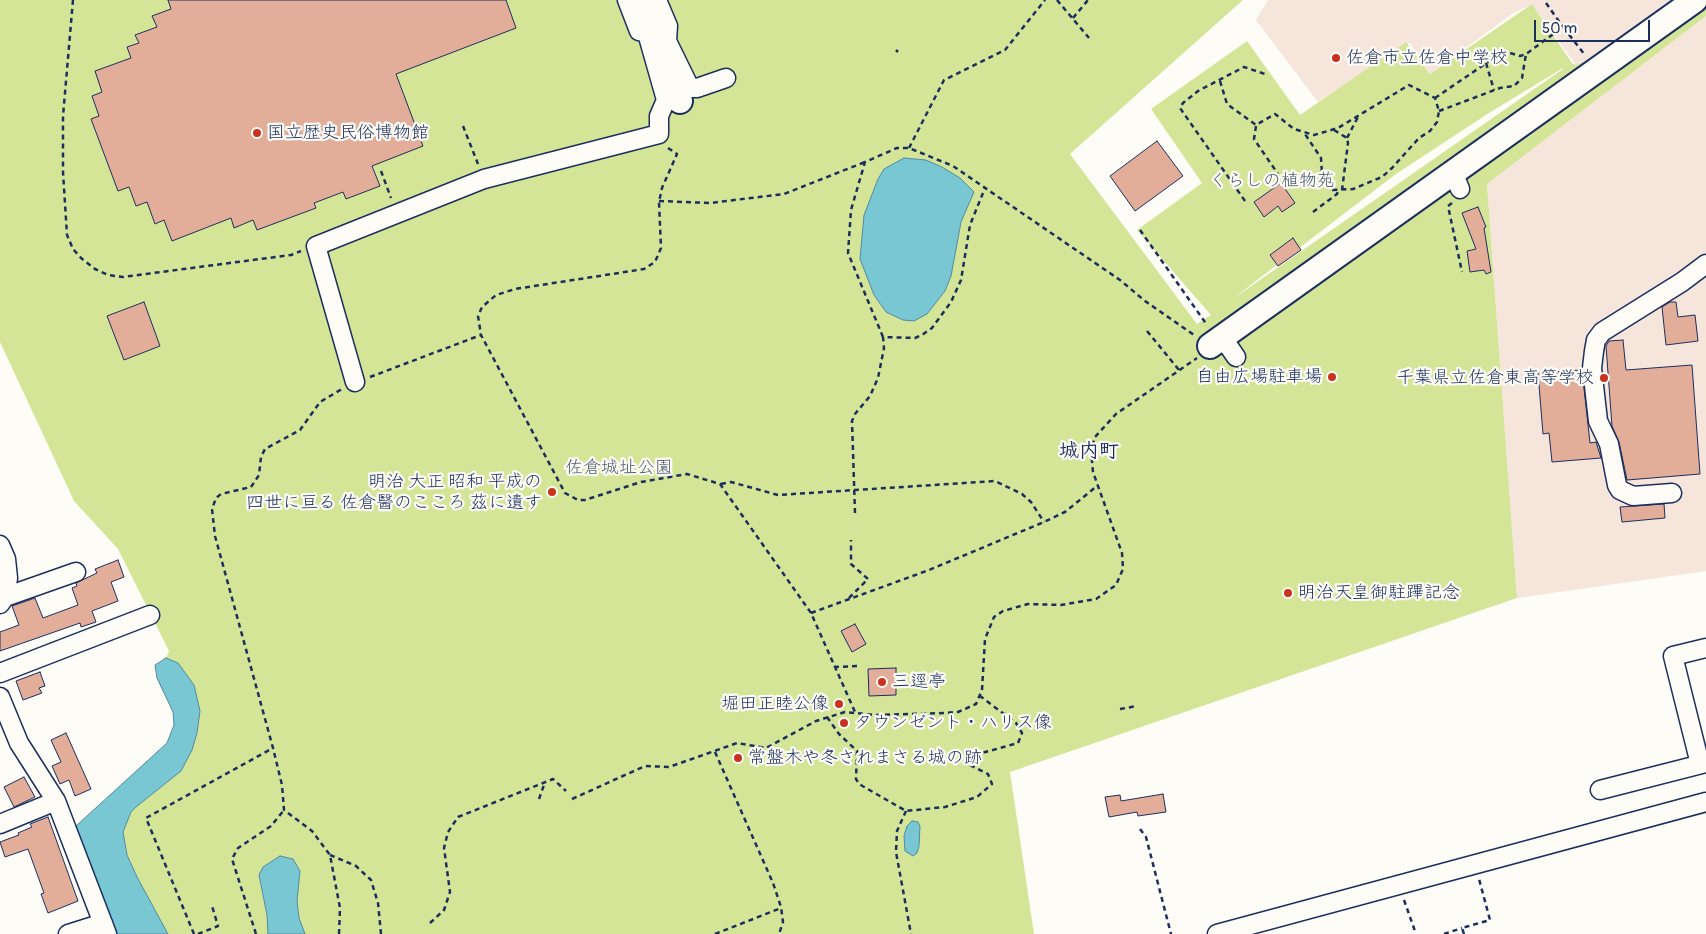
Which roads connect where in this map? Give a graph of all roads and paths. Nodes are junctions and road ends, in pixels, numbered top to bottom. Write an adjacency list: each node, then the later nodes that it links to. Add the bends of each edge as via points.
1 (73, 0): 44 (path, via 63,116 63,172 67,235 81,258 95,269 122,277 291,255)
2 (627, 0): 27 (street, via 639,32 647,33 666,100 659,116)
3 (642, 0): 21 (street)
4 (657, 0): 17 (street, via 668,26 667,42 690,88)
5 (1045, 0): 30 (path, via 1005,50 944,80)
6 (1057, 0): 10 (path)
7 (1088, 0): 10 (path)
8 (1695, 0): 15 (street)
9 (1546, 3): 11 (path)
10 (1072, 18): 12 (path)
11 (1563, 27): 13 (path); 15 (path)
12 (1090, 38)
13 (1526, 54): 14 (path, via 1520,56 1504,50); 19 (path, via 1522,78 1514,86)
14 (1486, 62): 19 (path); 20 (path)
15 (1597, 71): 36 (street)
16 (1265, 74): 18 (path, via 1244,66)
17 (726, 78)
18 (1220, 81): 24 (path, via 1227,104); 40 (path, via 1198,91 1180,108)
19 (1494, 90): 22 (path)
20 (1435, 98): 22 (path); 23 (path, via 1409,86)
21 (680, 101)
22 (1439, 111): 37 (path, via 1430,131 1419,138 1382,177 1353,190)
23 (1359, 115): 26 (path); 29 (path)
24 (1256, 125): 28 (path, via 1275,114); 33 (path, via 1254,139)
25 (463, 126): 34 (path)
26 (1334, 130): 28 (path); 29 (path)
27 (659, 134): 34 (street); 39 (path, via 669,149 677,154)
28 (1305, 134): 38 (path, via 1321,158 1322,174)
29 (1347, 138): 37 (path)
30 (909, 148): 31 (path, via 897,148); 35 (path, via 953,166)
31 (865, 162): 39 (path, via 784,194 710,203); 49 (path, via 851,210 847,247)
32 (381, 172): 42 (path)
33 (1278, 174)
34 (484, 179): 42 (street)
35 (985, 188): 49 (path, via 970,225 961,280 951,302 932,328 922,335 915,338); 50 (path, via 1092,259 1174,322)
36 (1455, 188): 46 (path, via 1448,206); 50 (street)
37 (1342, 190): 38 (path)
38 (1338, 191): 41 (path)
39 (659, 200): 48 (path, via 661,248 655,262 644,269 514,289 496,296 482,307 478,316)
40 (1245, 201)
41 (1313, 212)
42 (397, 214): 44 (street)
43 (1140, 230): 50 (path)
44 (316, 246): 52 (street)
45 (1706, 264): 56 (street, via 1602,332 1594,351 1592,368 1598,421 1609,444 1617,485 1633,496)
46 (1462, 272)
47 (1147, 331): 51 (path)
48 (481, 335): 52 (path); 53 (path, via 565,493 585,500 641,482 687,474)
49 (883, 337): 55 (path, via 878,378 852,421)
50 (1222, 345): 51 (path)
51 (1179, 370): 54 (path, via 1116,414 1095,437 1090,462)
52 (355, 382): 76 (path, via 325,397 300,430 265,449 259,475 252,487 221,494 213,503 215,536)
53 (720, 484): 55 (path, via 731,482 778,495); 64 (path)
54 (1097, 486): 58 (path, via 1065,512); 70 (path, via 1122,553 1123,569 1116,585 1096,599 1062,605 1028,604 994,617 985,639)
55 (856, 489): 57 (path); 58 (path, via 995,481 1022,494)
56 (1672, 493)
57 (855, 513)
58 (1044, 522): 62 (path)
59 (851, 540): 62 (path, via 851,564 868,579)
60 (0, 545): 63 (street, via 6,559 8,578)
61 (76, 572): 63 (street)
62 (848, 600): 64 (path)
63 (2, 601)
64 (811, 613): 68 (path)
65 (150, 616): 69 (street)
66 (1706, 648): 78 (street, via 1673,656)
67 (860, 666): 68 (path)
68 (834, 667): 74 (path)
69 (0, 673)
70 (980, 696): 74 (path, via 976,704 958,712 875,715); 87 (path, via 1016,723 1022,733 1018,743 976,754 970,759 970,765 991,778 990,788 961,803)
71 (0, 697): 83 (street, via 19,743)
72 (1137, 706): 73 (path)
73 (1120, 708)
74 (854, 712): 75 (path)
75 (827, 717): 77 (path, via 766,748 742,743); 87 (path, via 857,751 856,779 859,784)
76 (273, 748): 86 (path); 99 (path, via 146,818)
77 (715, 752): 82 (path, via 669,767 645,766); 94 (path, via 774,883)
78 (1703, 763): 80 (street)
79 (545, 782): 81 (path, via 553,778); 84 (path); 95 (path, via 458,817 448,832 444,848 450,892 444,910)
80 (1600, 790)
81 (566, 791)
82 (572, 799)
83 (56, 800): 88 (street); 96 (street)
84 (539, 800)
85 (1706, 802): 91 (street)
86 (284, 810): 90 (path, via 312,831); 100 (path, via 271,826 236,850 232,859)
87 (906, 811): 105 (path, via 897,831 896,852)
88 (0, 824)
89 (1140, 829): 106 (path, via 1146,837)
90 (330, 855): 101 (path, via 340,908); 102 (path, via 356,866 370,880 378,903)
91 (1475, 863): 92 (street); 97 (path, via 1490,920)
92 (1398, 883): 107 (street); 108 (path)
93 (212, 906): 99 (path, via 218,926)
94 (781, 907): 103 (path); 104 (path, via 783,922)
95 (430, 923)
96 (105, 928): 98 (street)
97 (1462, 928): 109 (path); 110 (path)
98 (68, 934)
99 (196, 934)
100 (256, 934)
101 (339, 934)
102 (381, 934)
103 (715, 934)
104 (779, 934)
105 (911, 934)
106 (1171, 934)
107 (1217, 934)
108 (1416, 934)
109 (1444, 934)
110 (1464, 934)

